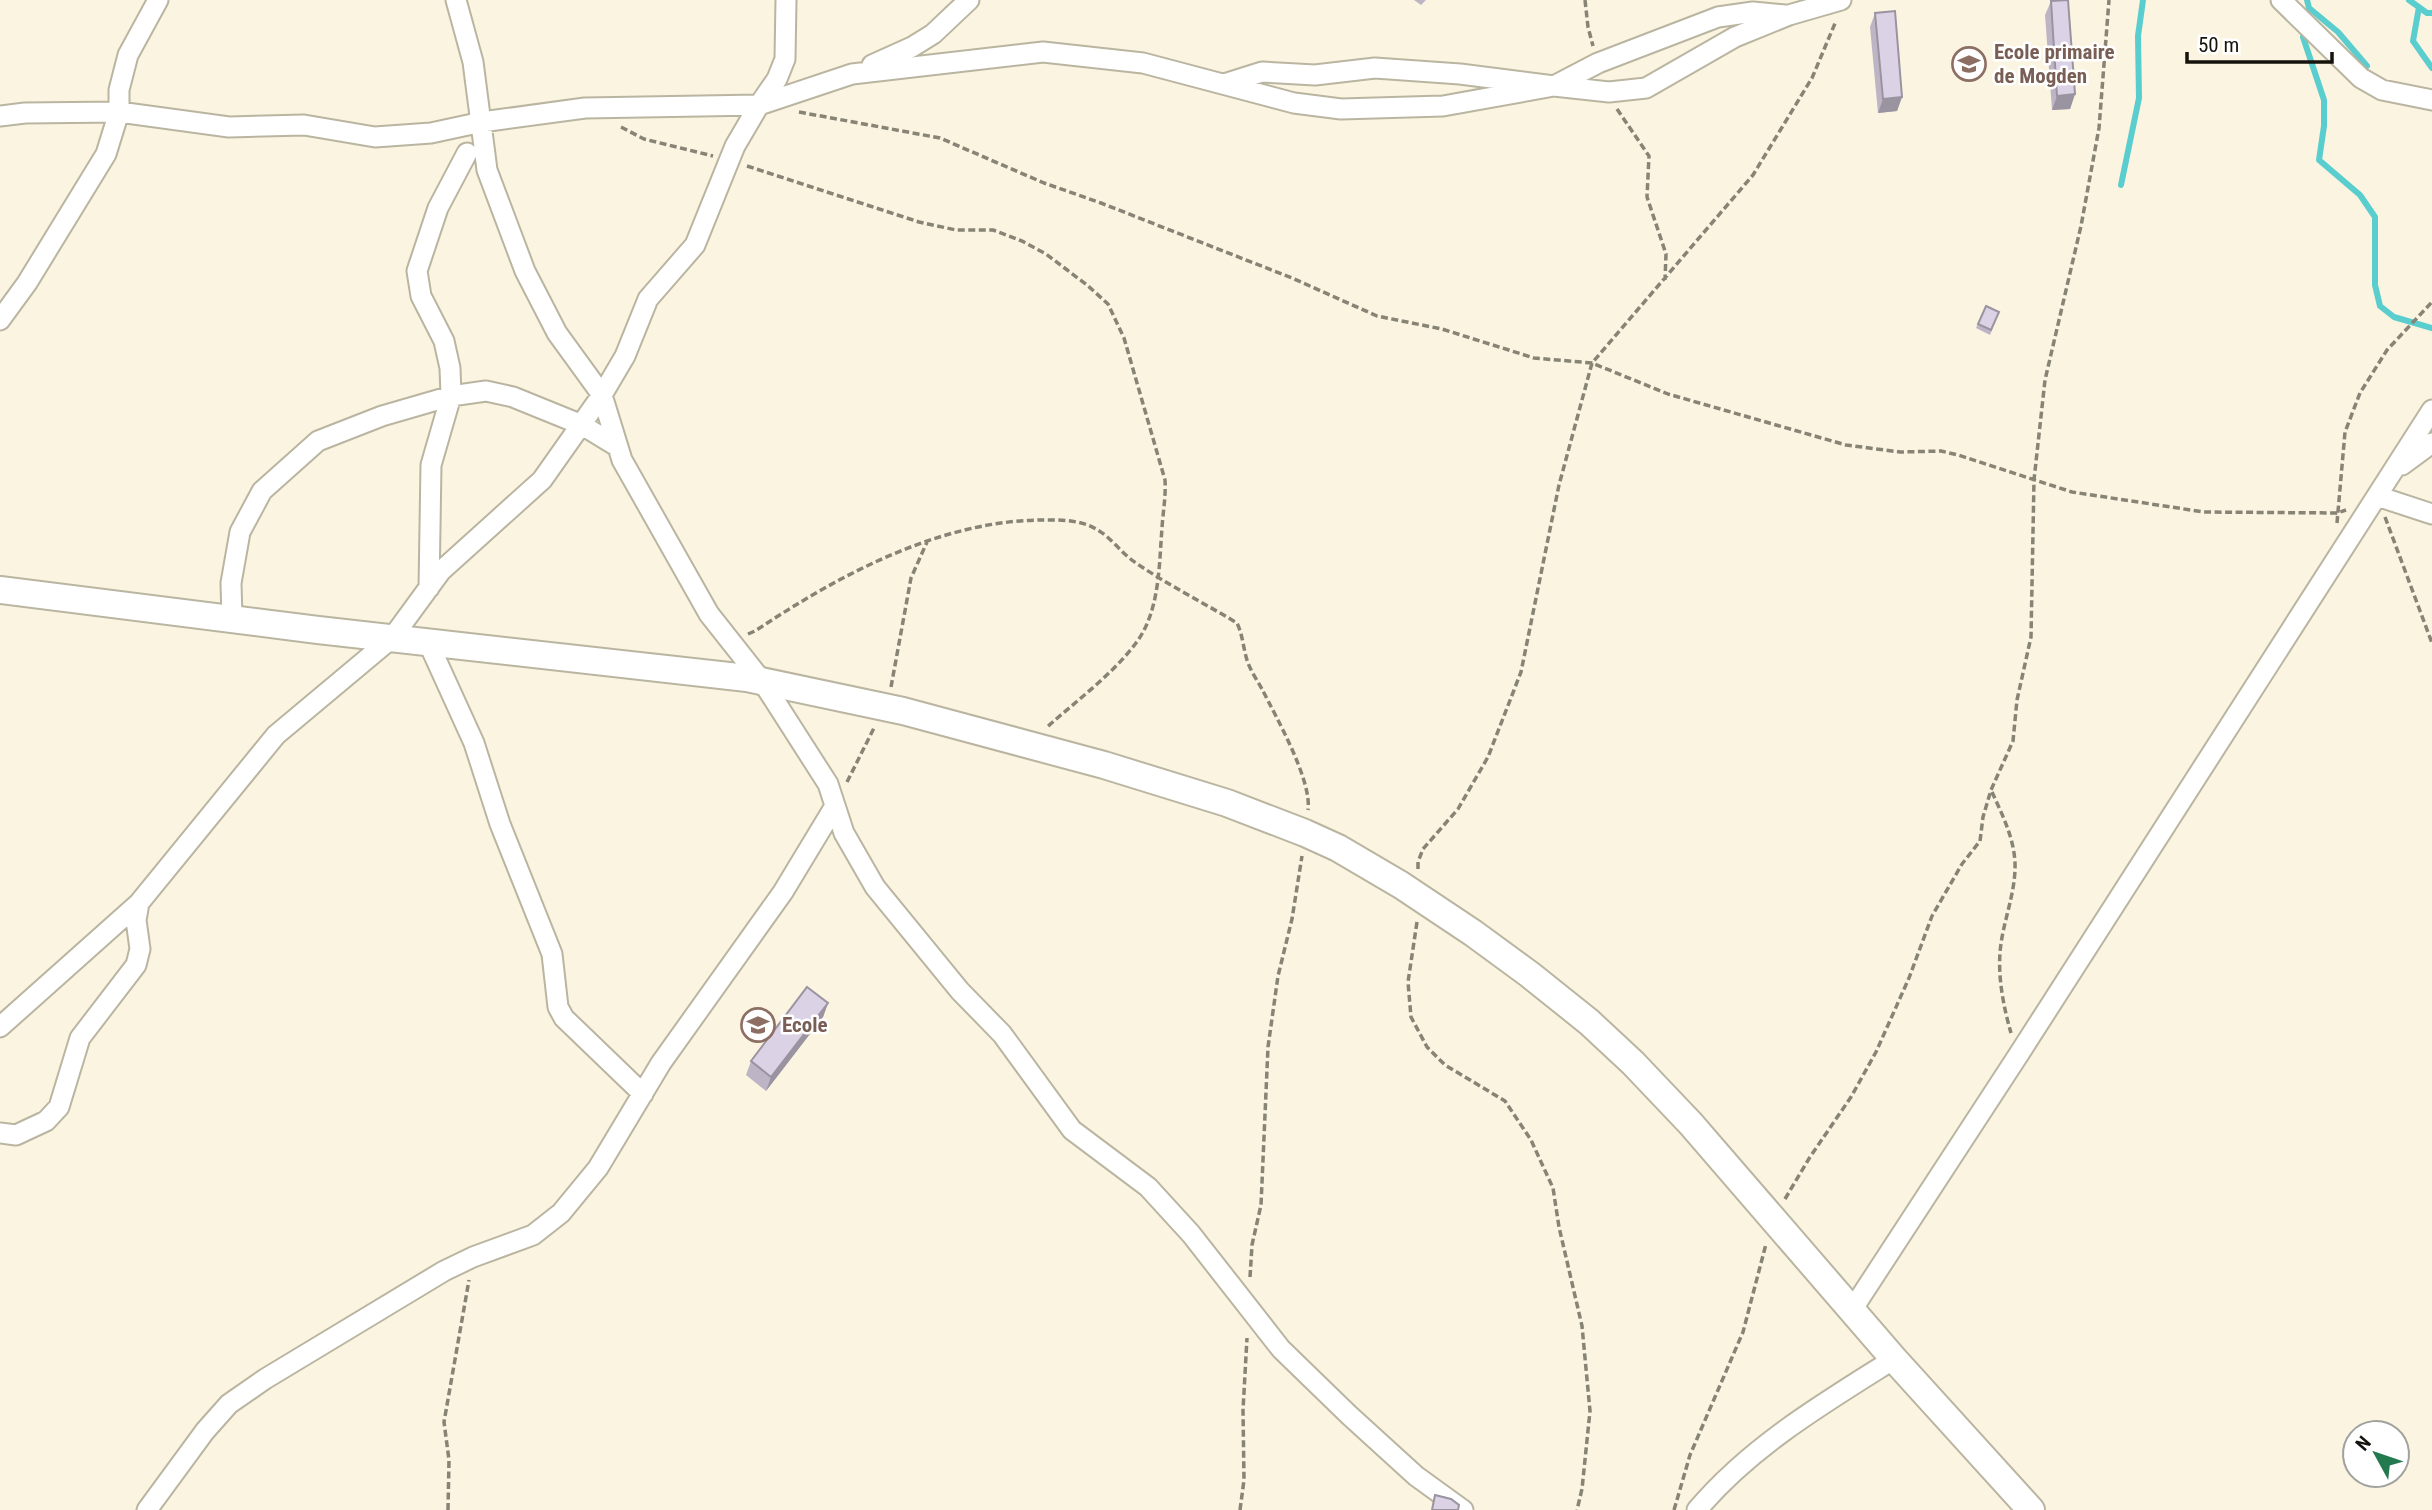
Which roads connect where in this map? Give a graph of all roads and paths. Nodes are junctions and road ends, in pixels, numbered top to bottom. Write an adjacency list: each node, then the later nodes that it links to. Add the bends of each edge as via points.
1 (158, 0): 17 (street, via 128,55 119,90)
2 (456, 0): 20 (street, via 473,62)
3 (786, 0): 16 (street, via 785,59)
4 (969, 0): 11 (street, via 933,34)
5 (1585, 0): 10 (path)
6 (2109, 0): 37 (path, via 2099,128 2045,380)
7 (2281, 0): 15 (street, via 2361,78 2382,90)
8 (1841, 6): 9 (street); 26 (path, via 1812,78 1753,175)
9 (1789, 15): 10 (street, via 1753,12 1718,17); 14 (street, via 1735,37 1646,88)
10 (1598, 63): 13 (street)
11 (852, 74): 12 (street, via 1044,52 1143,63); 16 (street)
12 (1223, 85): 13 (street, via 1262,72 1315,75 1375,68); 13 (street, via 1341,109 1443,106)
13 (1554, 86): 14 (street)
14 (1609, 92): 26 (path, via 1649,156 1647,197 1666,254)
15 (2432, 100)
16 (759, 105): 20 (street, via 584,108); 24 (street)
17 (120, 112): 19 (street); 22 (street, via 229,127 304,125 374,137); 28 (street, via 90,183)
18 (799, 112): 29 (path, via 940,138 1377,316 1441,329 1534,358)
19 (0, 116)
20 (482, 122): 22 (street); 25 (street)
21 (620, 127): 24 (path, via 644,139)
22 (431, 133): 23 (street)
23 (467, 153): 25 (street); 31 (street, via 438,208 417,271 421,296 444,341)
24 (729, 160): 30 (street, via 695,245 648,299 625,356); 43 (path, via 919,222 956,230 993,230 1023,241 1108,304 1124,338 1165,480)
25 (487, 170): 30 (street, via 531,284 557,333)
26 (1665, 280): 29 (path)
27 (2432, 302): 39 (path, via 2387,350 2360,393 2344,432)
28 (0, 320)
29 (1592, 363): 37 (path, via 1668,394 1846,445 1949,453); 57 (path, via 1559,485 1521,672 1488,757 1458,809 1423,849 1418,862)
30 (602, 395): 33 (street); 35 (street)
31 (451, 396): 33 (street, via 486,391); 44 (street, via 431,465); 46 (street, via 318,441 262,491 240,532 231,583)
32 (2432, 411): 36 (street)
33 (582, 425): 35 (street); 44 (street, via 542,480)
34 (2432, 443): 36 (street)
35 (618, 447): 48 (street, via 709,614)
36 (2392, 473): 38 (street)
37 (2034, 480): 39 (path, via 2072,492 2204,512); 54 (path, via 2031,637 2013,741)
38 (2377, 496): 39 (path); 40 (street); 42 (street); 50 (path)
39 (2337, 513): 42 (path)
40 (2432, 514)
41 (928, 541): 43 (path, via 1009,521 1067,520 1095,528); 48 (path, via 806,597 755,631); 52 (path, via 911,578)
42 (2339, 555): 60 (street)
43 (1158, 577): 53 (path, via 1149,621 1136,643); 56 (path, via 1237,623 1247,660 1282,728 1309,799)
44 (429, 588): 47 (street)
45 (0, 590): 46 (street)
46 (232, 619): 47 (street)
47 (392, 638): 49 (street); 58 (street, via 276,734)
48 (730, 640): 51 (street)
49 (428, 642): 51 (street); 61 (street, via 474,743 500,824 552,954 558,1007)
50 (2432, 643)
51 (762, 681): 52 (street); 55 (street, via 828,784)
52 (885, 707): 53 (street); 55 (path)
53 (1025, 745): 56 (street, via 1227,803)
54 (1991, 790): 60 (path, via 2006,822 2015,861 2000,979); 63 (path, via 1980,841 1932,916 1877,1052)
55 (835, 806): 61 (street, via 788,884); 65 (street, via 875,887 960,991 1002,1034 1072,1130 1148,1187)
56 (1305, 832): 57 (street); 65 (path, via 1268,1047 1261,1205 1252,1245)
57 (1420, 898): 63 (street, via 1530,974 1606,1038 1691,1124); 72 (path, via 1408,982 1411,1017 1427,1047 1445,1065 1505,1101 1531,1140 1553,1188 1582,1326 1590,1411)
58 (139, 904): 59 (street); 62 (street, via 136,965 80,1038 59,1107 46,1121 16,1135)
59 (0, 1027)
60 (2019, 1054): 66 (street)
61 (643, 1094): 64 (street, via 598,1168 561,1213 533,1235)
62 (0, 1133)
63 (1772, 1220): 66 (street); 73 (path, via 1743,1332 1690,1455)
64 (473, 1257): 68 (street, via 265,1378 229,1404); 69 (path, via 444,1422)
65 (1248, 1305): 70 (path); 71 (street, via 1281,1349 1349,1415 1416,1476)
66 (1852, 1310): 67 (street)
67 (1894, 1359): 74 (street, via 1765,1444); 75 (street)
68 (147, 1510)
69 (448, 1510)
70 (1240, 1510)
71 (1463, 1510)
72 (1577, 1510)
73 (1674, 1510)
74 (1697, 1510)
75 (2031, 1510)

